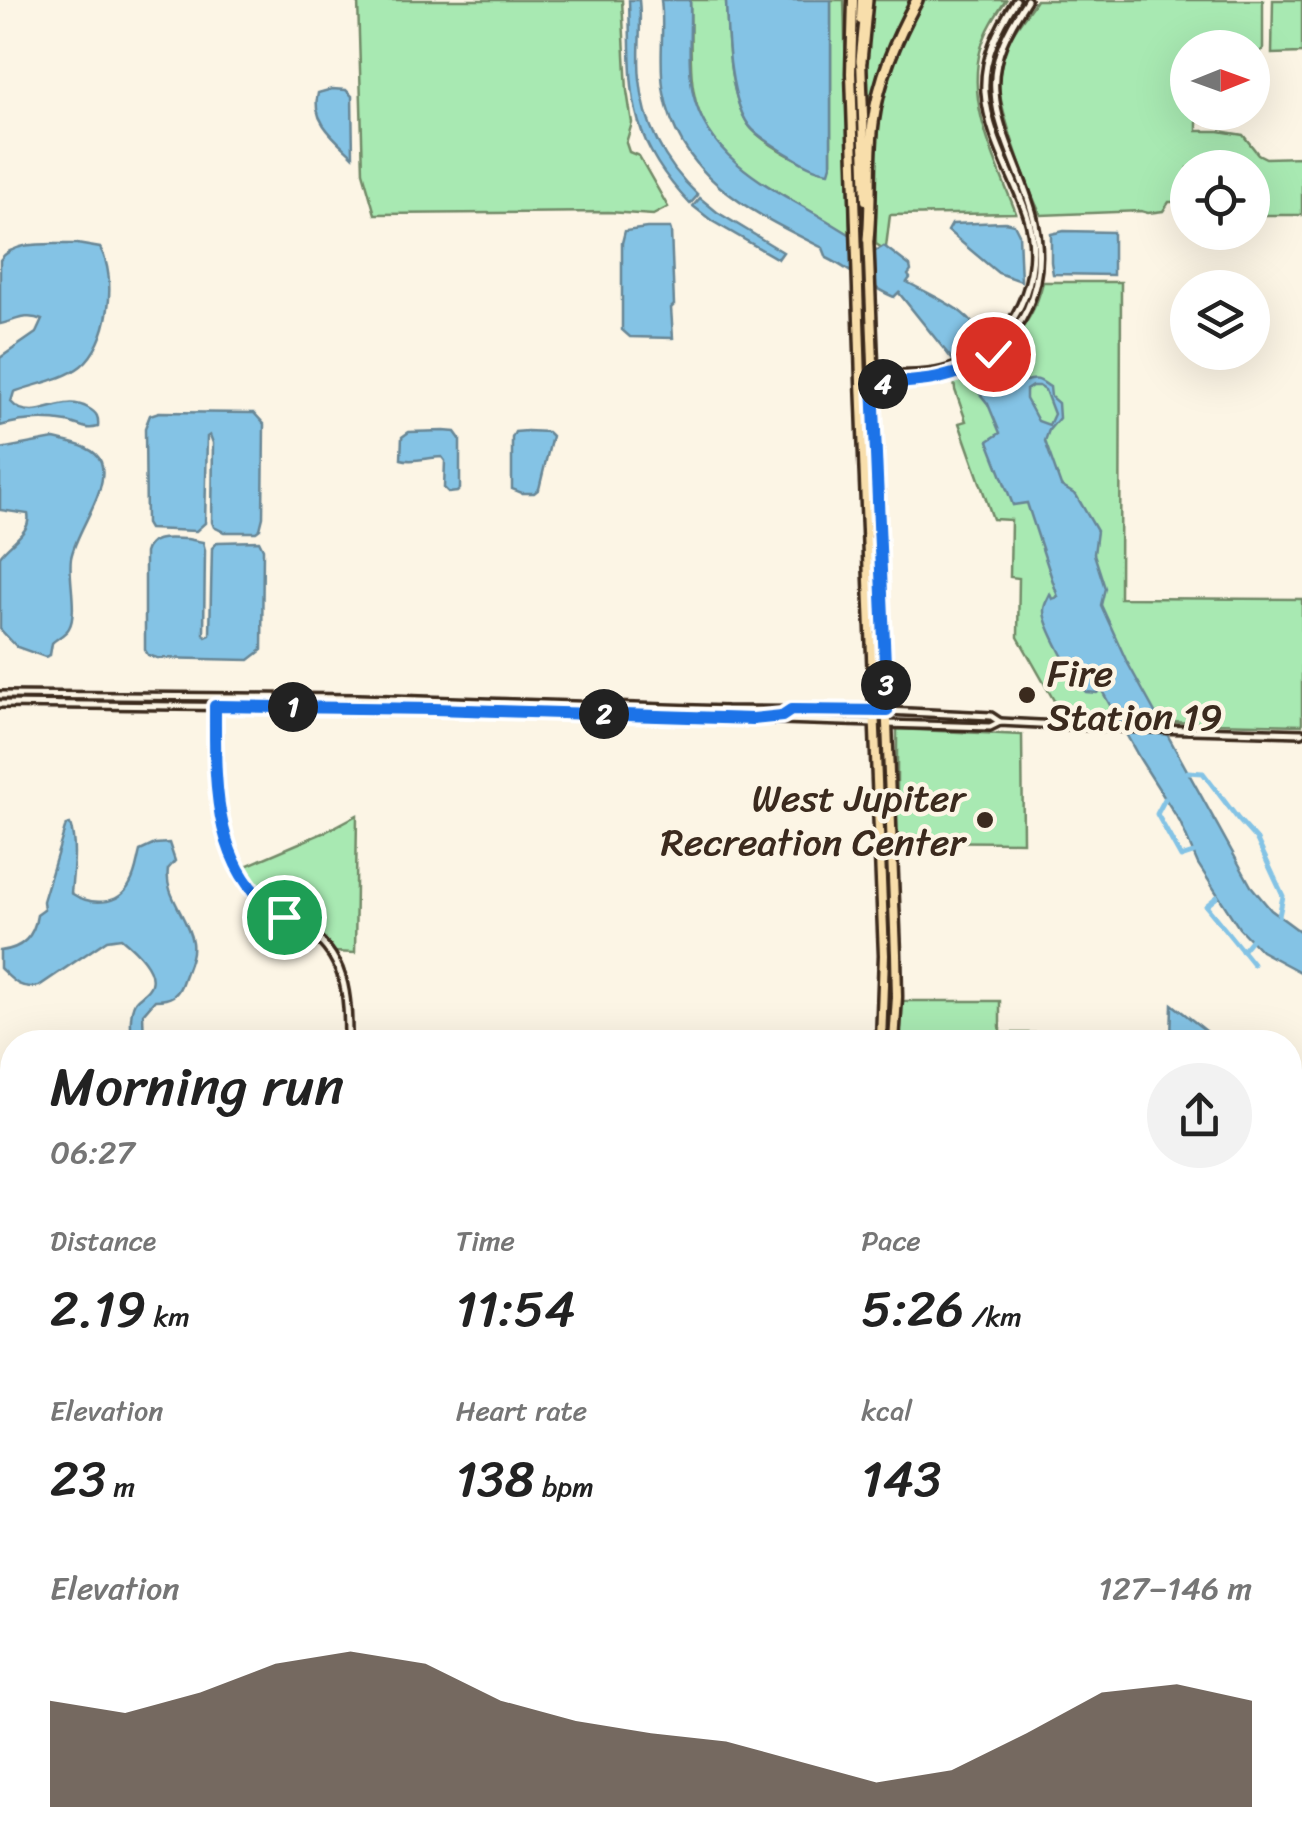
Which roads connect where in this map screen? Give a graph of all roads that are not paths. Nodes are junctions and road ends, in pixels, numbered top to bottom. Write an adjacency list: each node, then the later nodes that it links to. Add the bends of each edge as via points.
1 (852, 0): 10 (main road)
2 (865, 0): 6 (highway)
3 (917, 0): 7 (highway, via 880,86)
4 (1016, 0): 8 (street, via 992,44 985,91 1029,220 1032,258 1021,305)
5 (1027, 0): 8 (street, via 1000,48 994,91 1035,220 1039,259 1021,320)
6 (862, 60): 7 (main road)
7 (868, 239): 9 (main road)
8 (997, 345): 9 (street, via 956,370)
9 (873, 380): 10 (street); 18 (main road)
10 (861, 381): 17 (main road)
11 (0, 696): 12 (street)
12 (216, 698): 14 (street); 15 (street)
13 (0, 704): 14 (street)
14 (215, 706): 19 (street); 25 (street, via 214,776 228,845 259,898 311,933 336,963 348,1000)
15 (713, 710): 16 (street); 19 (street)
16 (791, 710): 17 (street); 20 (street)
17 (876, 711): 18 (street); 22 (main road)
18 (887, 711): 21 (street, via 991,716); 23 (main road)
19 (714, 718): 20 (street)
20 (753, 719): 22 (street)
21 (1000, 722): 23 (street); 24 (street)
22 (876, 723): 23 (street); 26 (main road)
23 (888, 724): 27 (main road)
24 (1302, 734)
25 (348, 1030)
26 (882, 1030)
27 (895, 1030)

